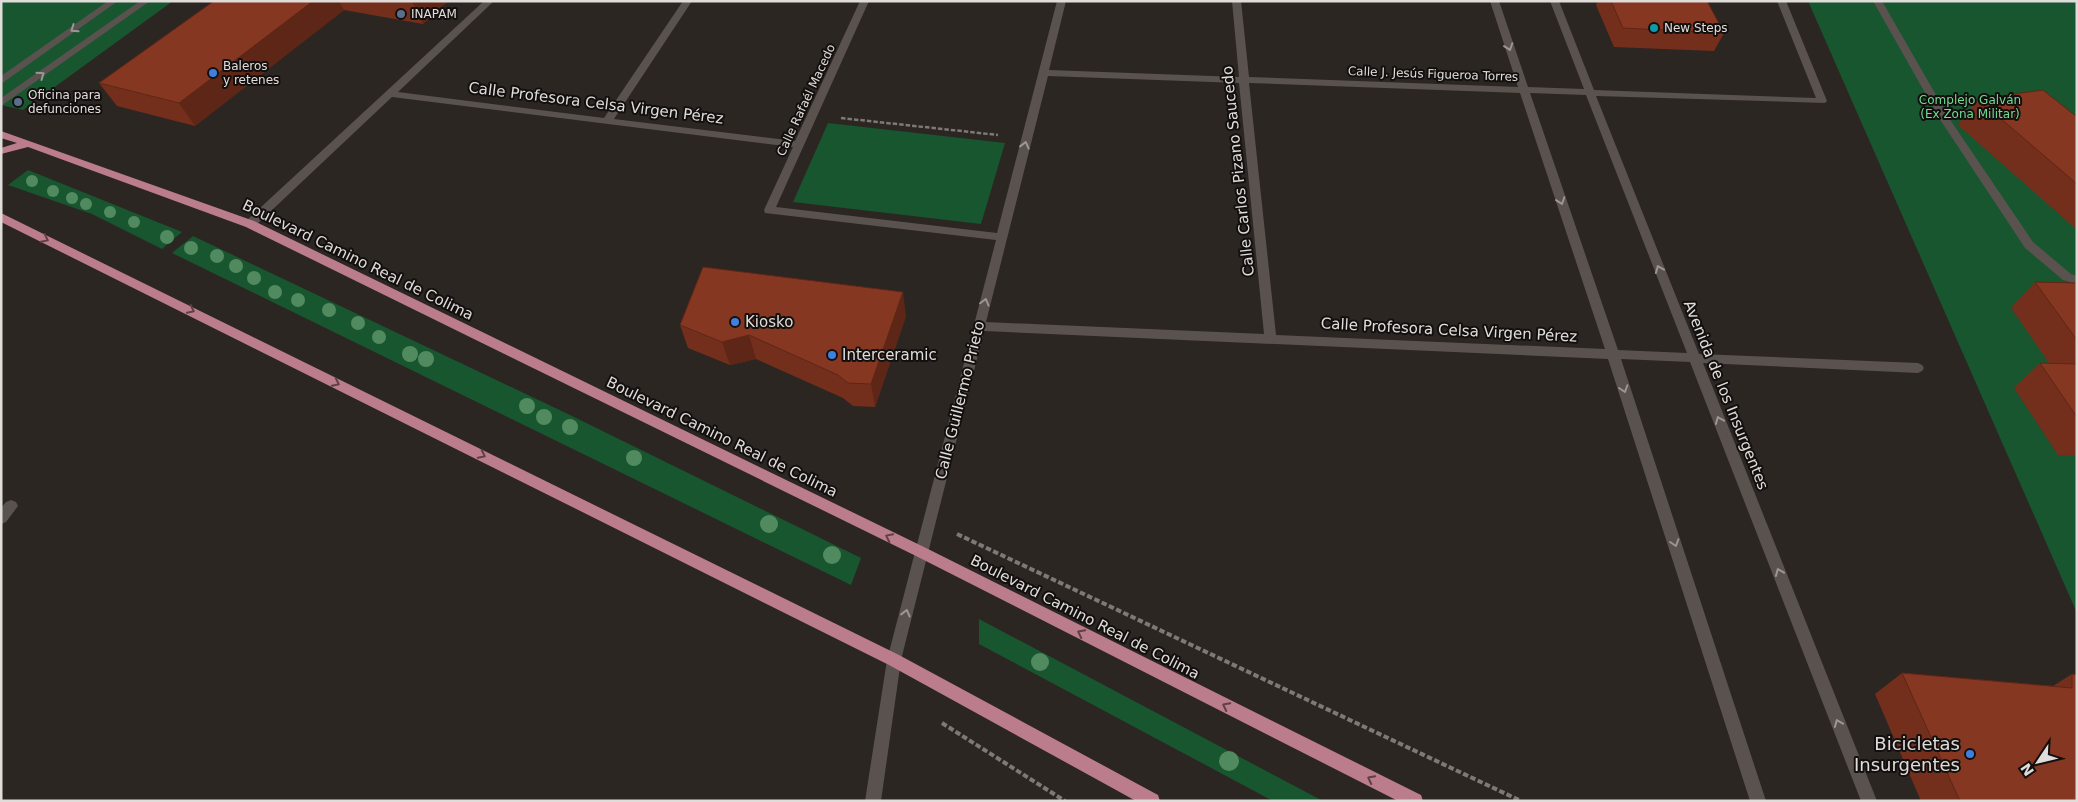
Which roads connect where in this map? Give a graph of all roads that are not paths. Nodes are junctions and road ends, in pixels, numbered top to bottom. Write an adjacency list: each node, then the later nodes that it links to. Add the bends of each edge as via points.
1 (114, 1): 14 (street, one-way to 14)
2 (146, 1): 18 (street, one-way to 2)
3 (490, 1): 17 (street)
4 (688, 1): 19 (street)
5 (865, 1): 22 (street, Calle Rafaél Macedo)
6 (1062, 1): 12 (street, Calle Guillermo Prieto)
7 (1236, 1): 13 (street, Calle Carlos Pizano Saucedo)
8 (1494, 1): 15 (street, one-way to 15)
9 (1554, 1): 16 (street, Avenida de los Insurgentes)
10 (1781, 1): 16 (street, Calle J. Jesús Figueroa Torres, via 1822,101)
11 (1877, 1): 27 (street, via 1946,121 2028,245 2067,277)
12 (1044, 73): 13 (street, Calle J. Jesús Figueroa Torres); 26 (street, Calle Guillermo Prieto, one-way to 12)
13 (1244, 80): 15 (street, Calle J. Jesús Figueroa Torres); 29 (street, Calle Carlos Pizano Saucedo)
14 (1, 81)
15 (1524, 90): 16 (street, Calle J. Jesús Figueroa Torres); 30 (street, one-way to 30)
16 (1590, 93): 31 (street, Avenida de los Insurgentes, one-way to 16)
17 (390, 94): 19 (street, Calle Profesora Celsa Virgen Pérez); 25 (street)
18 (1, 103)
19 (606, 121): 22 (street, Calle Profesora Celsa Virgen Pérez)
20 (1, 134): 21 (main road, Boulevard Camino Real de Colima)
21 (28, 144): 23 (main road); 25 (main road, Boulevard Camino Real de Colima)
22 (799, 145): 26 (street, Calle Rafaél Macedo, via 769,210)
23 (1, 151)
24 (1, 217): 36 (main road, one-way to 36)
25 (250, 224): 35 (main road, Boulevard Camino Real de Colima, one-way to 25)
26 (1002, 237): 28 (street, Calle Guillermo Prieto, one-way to 26)
27 (2077, 280)
28 (979, 326): 29 (street, Calle Profesora Celsa Virgen Pérez); 35 (street, Calle Guillermo Prieto)
29 (1270, 338): 30 (street, Calle Profesora Celsa Virgen Pérez)
30 (1613, 354): 31 (street, Calle Profesora Celsa Virgen Pérez); 40 (street, one-way to 40)
31 (1694, 358): 32 (street, Calle Profesora Celsa Virgen Pérez); 41 (street, Avenida de los Insurgentes, one-way to 31)
32 (1918, 368)
33 (11, 506): 34 (street)
34 (1, 518)
35 (921, 552): 36 (street, Calle Guillermo Prieto, one-way to 35); 39 (main road, Boulevard Camino Real de Colima, one-way to 35)
36 (894, 660): 37 (street, Calle Guillermo Prieto); 38 (main road)
37 (873, 801)
38 (1152, 801)
39 (1415, 801)
40 (1758, 801)
41 (1869, 801)

